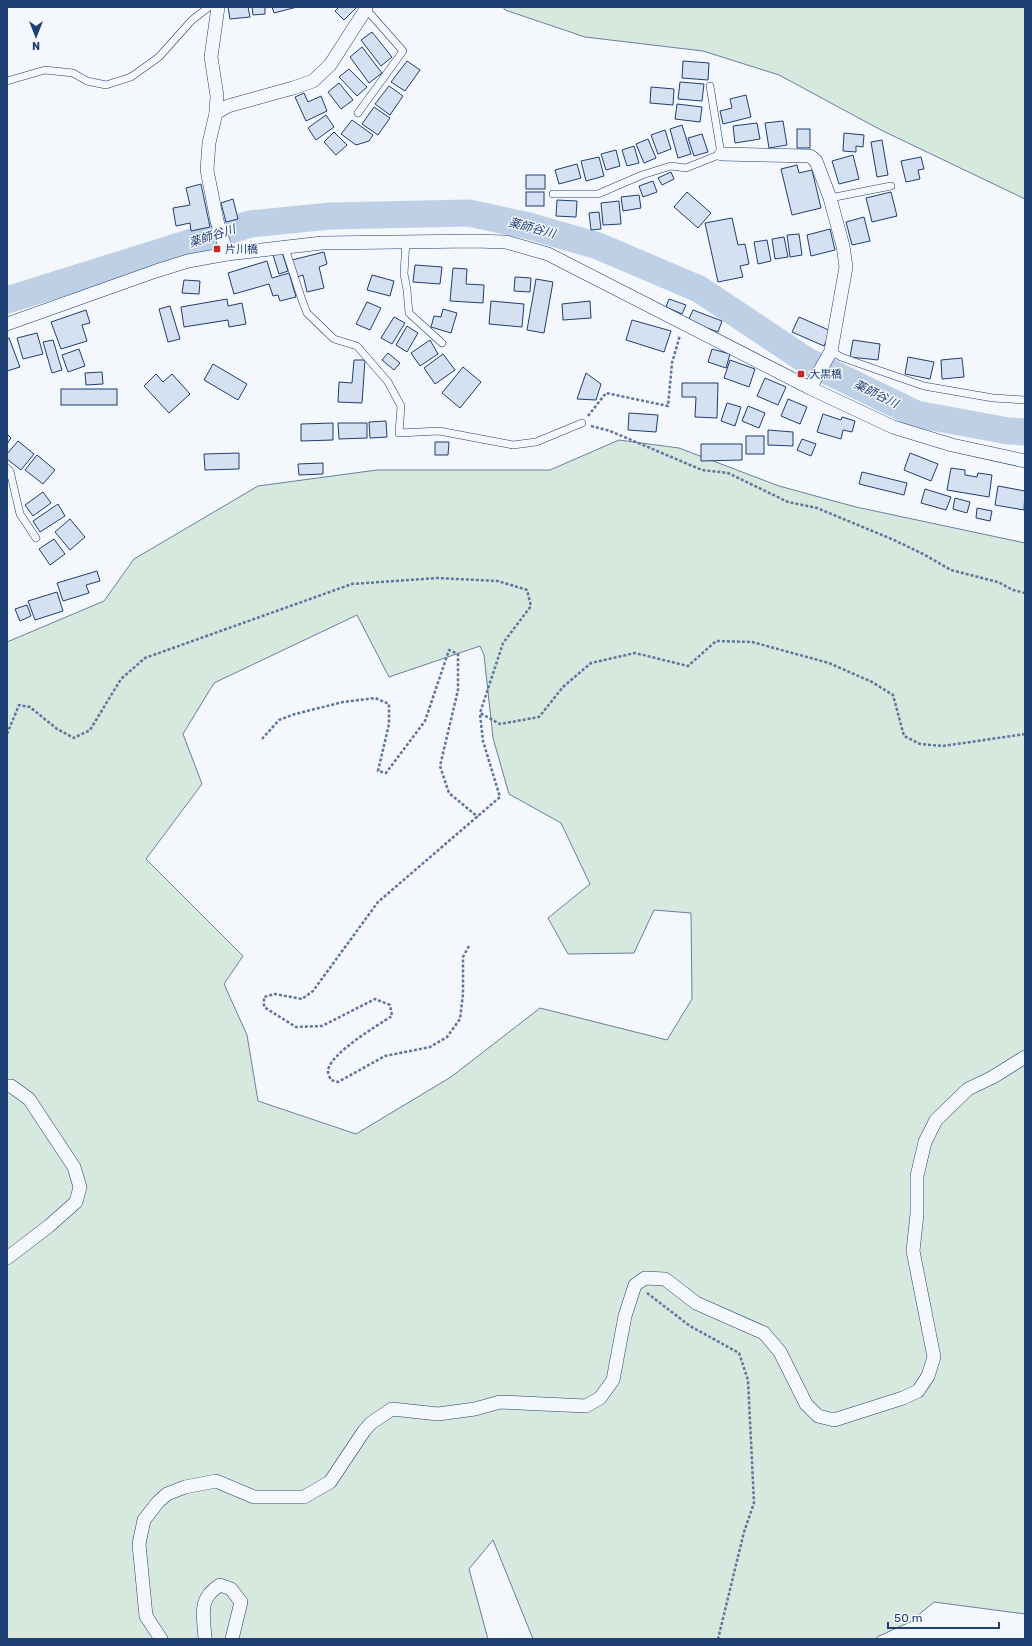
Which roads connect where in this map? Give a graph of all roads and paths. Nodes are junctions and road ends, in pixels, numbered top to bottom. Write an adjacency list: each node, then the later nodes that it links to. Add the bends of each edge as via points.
1 (209, 7): 4 (lane, via 192,20 159,56 131,77 106,85 87,81 73,72 45,70)
2 (218, 7): 6 (street, via 211,57 217,96)
3 (366, 9): 6 (street, via 330,65 313,81 228,106); 7 (lane, via 403,51)
4 (7, 81)
5 (710, 86): 8 (lane)
6 (216, 113): 14 (street, via 209,143 207,170)
7 (358, 113)
8 (721, 154): 10 (lane, via 686,168 671,166 598,194); 11 (street, via 810,156 816,161)
9 (891, 186): 11 (lane)
10 (553, 194)
11 (830, 198): 18 (street, via 846,267)
12 (406, 241): 13 (street); 15 (street, via 506,242 548,254); 17 (lane, via 404,274 409,313)
13 (285, 248): 14 (street); 21 (lane, via 307,313 334,339 358,346 388,382 401,406 399,433 439,431 513,445 536,442)
14 (225, 249): 16 (street)
15 (683, 323): 19 (street); 21 (path, via 672,363 668,406 606,393)
16 (7, 324)
17 (442, 343)
18 (829, 354): 19 (street); 20 (lane, via 924,386 993,398)
19 (812, 384): 22 (street, via 893,427 952,445)
20 (1025, 400)
21 (582, 423): 25 (path, via 610,431 702,470 728,472 788,502 817,508 894,540 951,570 998,582)
22 (1025, 461)
23 (7, 468): 24 (lane, via 10,471 20,514)
24 (36, 538)
25 (1025, 593)
26 (480, 713): 27 (path, via 503,643 531,606 527,590 498,581 437,578 352,584 145,658 121,679 90,730 74,738 57,729 30,708 19,705); 28 (path, via 500,724 540,717 563,687 591,663 634,653 688,666 716,641 752,642 829,663 872,682 892,695 904,736 920,744 943,746); 30 (path, via 482,741 500,797)
27 (7, 734)
28 (1025, 734)
29 (262, 738): 30 (path, via 279,720 295,714 343,702 375,698 389,704 389,724 378,770 386,773 425,721 449,650 458,654 458,690 440,766 449,793)
30 (478, 817): 31 (path, via 378,902 313,991 302,999 276,994 264,997 264,1008 296,1027 322,1026 376,999 390,1006 392,1016 355,1040 331,1063 328,1072 331,1080 338,1082 385,1056 430,1047 447,1037 460,1019 463,957)
31 (469, 946)
32 (1025, 1057): 35 (street, via 968,1090 936,1120 925,1142 916,1176 913,1251 934,1357 928,1376 918,1391 834,1420 818,1416 806,1404 780,1352 764,1333 696,1303 665,1279 645,1278)
33 (7, 1086): 34 (street, via 30,1099 74,1167 80,1186 76,1202)
34 (7, 1258)
35 (635, 1284): 36 (street, via 625,1316 613,1380 600,1398 590,1405 500,1402 475,1409 438,1414 392,1409 364,1431 330,1482 304,1497 254,1497 216,1481 185,1487 167,1494 144,1520 139,1544 146,1616); 39 (path, via 690,1326 739,1353 748,1380 754,1503 744,1532)
36 (160, 1639)
37 (205, 1639): 38 (street, via 203,1603 210,1591 220,1585 231,1589 241,1602)
38 (232, 1639)
39 (718, 1639)

